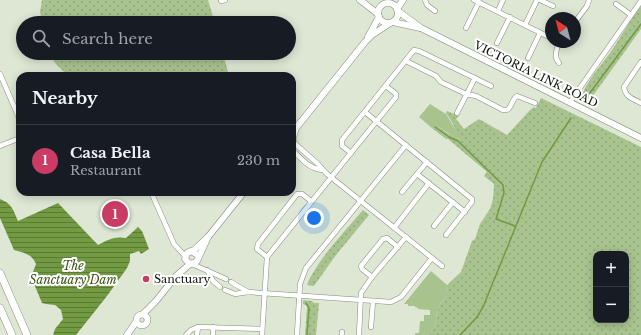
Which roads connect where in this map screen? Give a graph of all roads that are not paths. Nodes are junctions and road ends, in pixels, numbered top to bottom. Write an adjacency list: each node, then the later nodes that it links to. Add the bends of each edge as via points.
1 (360, 0): 18 (street)
2 (379, 0): 10 (street)
3 (403, 0): 13 (street)
4 (425, 0): 14 (street, via 426,5)
5 (503, 0): 15 (street)
6 (539, 0): 12 (street); 21 (street)
7 (589, 0): 16 (street)
8 (641, 0): 17 (street)
9 (477, 1): 15 (street); 23 (street)
10 (389, 2): 13 (street); 18 (street, via 380,8)
11 (616, 4): 17 (street)
12 (552, 6)
13 (398, 10): 20 (street, via 397,18); 22 (street, VICTORIA LINK ROAD)
14 (435, 11)
15 (498, 11): 19 (street)
16 (581, 14)
17 (631, 15): 38 (street)
18 (379, 16): 20 (street, via 383,22); 26 (street)
19 (510, 17): 21 (street); 27 (street)
20 (391, 22): 22 (street, VICTORIA LINK ROAD); 26 (street, via 372,34)
21 (525, 25): 24 (street)
22 (421, 28): 38 (street, VICTORIA LINK ROAD)
23 (466, 28)
24 (540, 33): 25 (street); 29 (street)
25 (545, 35)
26 (365, 42): 45 (street)
27 (497, 43)
28 (557, 48): 32 (street, via 555,55)
29 (528, 58)
30 (406, 61): 34 (street, via 417,50); 35 (street); 37 (street)
31 (641, 62): 40 (street, via 624,87 627,96)
32 (559, 63)
33 (0, 74): 41 (street)
34 (474, 78): 36 (street); 37 (street)
35 (386, 86): 42 (street); 44 (street, via 396,96)
36 (491, 86)
37 (466, 94): 39 (street, via 505,110 510,108 517,96); 43 (street)
38 (570, 102): 46 (street, VICTORIA LINK ROAD)
39 (535, 103)
40 (641, 103)
41 (16, 111)
42 (365, 112): 44 (street); 52 (street, via 341,142)
43 (457, 113)
44 (376, 121): 49 (street); 52 (street)
45 (296, 132)
46 (641, 138)
47 (14, 140): 50 (street)
48 (296, 141): 51 (street)
49 (406, 145): 54 (street); 65 (street)
50 (0, 146)
51 (301, 150): 53 (street); 55 (street)
52 (350, 153): 57 (street)
53 (297, 155): 55 (street, via 313,169)
54 (427, 162): 56 (street); 67 (street, via 472,199)
55 (322, 170): 57 (street)
56 (418, 174): 58 (street); 59 (street)
57 (331, 177): 64 (street); 65 (street)
58 (429, 183): 66 (street); 69 (street)
59 (402, 192)
60 (296, 195): 64 (street, via 302,194)
61 (153, 196): 76 (street, via 174,244)
62 (241, 196): 71 (street)
63 (295, 196): 75 (street, via 257,245)
64 (312, 201): 75 (street)
65 (361, 201): 69 (street); 88 (street, via 306,268)
66 (453, 202): 67 (street); 68 (street)
67 (465, 212): 70 (street)
68 (434, 226)
69 (394, 228): 72 (street)
70 (446, 235)
71 (208, 237): 74 (street); 76 (street)
72 (406, 237): 73 (street); 77 (street)
73 (398, 246): 81 (street); 81 (street, via 387,238 383,239 362,266)
74 (198, 257): 76 (street, via 196,254); 79 (street)
75 (267, 257): 87 (street)
76 (189, 258): 79 (street); 92 (street)
77 (432, 258): 78 (street); 90 (street, via 398,299 391,302)
78 (442, 266)
79 (205, 269): 82 (street); 84 (street)
80 (0, 273): 100 (main road)
81 (372, 278): 89 (street, via 362,293)
82 (226, 279)
83 (231, 282): 86 (street)
84 (220, 287)
85 (225, 290): 86 (street, via 236,294)
86 (248, 292): 87 (street)
87 (264, 294): 88 (street); 98 (street)
88 (299, 296): 89 (street); 108 (street)
89 (361, 301): 90 (street); 109 (street)
90 (373, 301): 96 (street)
91 (0, 308): 99 (main road)
92 (145, 316): 93 (street, via 146,323); 93 (street, via 138,316)
93 (139, 324): 101 (street); 102 (street)
94 (198, 327): 95 (street); 103 (street); 104 (street)
95 (213, 327): 97 (street); 105 (street)
96 (371, 327)
97 (247, 329): 98 (street); 106 (street)
98 (262, 329): 107 (street)
99 (12, 335)
100 (27, 335)
101 (127, 335)
102 (131, 335)
103 (186, 335)
104 (197, 335)
105 (213, 335)
106 (246, 335)
107 (262, 335)
108 (297, 335)
109 (359, 335)

